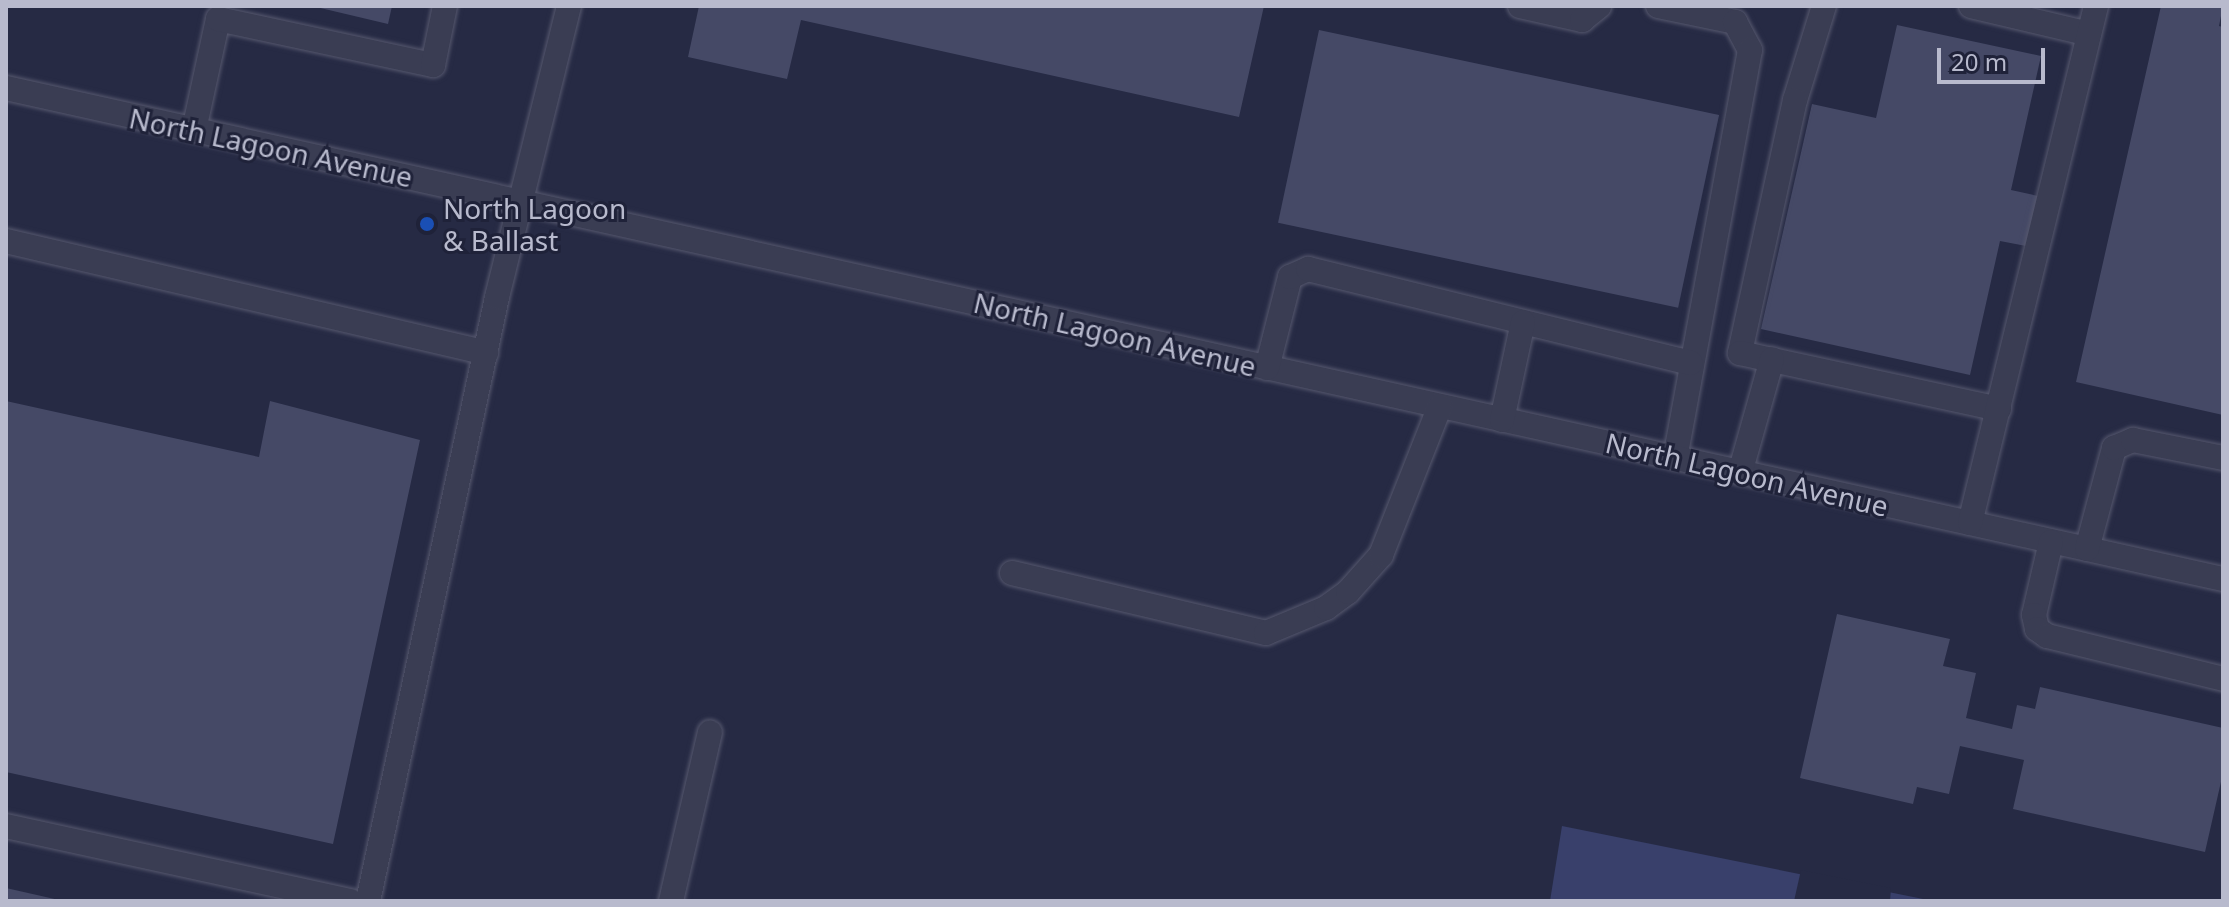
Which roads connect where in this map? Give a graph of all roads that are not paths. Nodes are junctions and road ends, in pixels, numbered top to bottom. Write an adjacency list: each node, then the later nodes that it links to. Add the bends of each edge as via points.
1 (445, 6): 11 (street, via 433,65 218,19)
2 (569, 6): 12 (street)
3 (1520, 6): 4 (street, via 1582,20)
4 (1599, 6)
5 (1658, 6): 17 (street, via 1735,22 1750,50)
6 (1824, 6): 16 (street, via 1795,100 1740,353)
7 (1971, 6): 9 (street)
8 (2096, 6): 9 (street)
9 (2089, 34): 20 (street)
10 (6, 88): 11 (street, North Lagoon Avenue)
11 (194, 130): 12 (street, North Lagoon Avenue)
12 (523, 203): 15 (street); 18 (street, North Lagoon Avenue)
13 (6, 241): 15 (street)
14 (1523, 322): 17 (street); 18 (street, via 1308,269 1290,277); 21 (street)
15 (486, 353): 34 (street)
16 (1772, 359): 20 (street); 24 (street)
17 (1691, 363): 22 (street)
18 (1267, 368): 19 (street, North Lagoon Avenue)
19 (1440, 406): 21 (street, North Lagoon Avenue); 28 (street, via 1381,555 1326,608 1266,633)
20 (1999, 409): 25 (street)
21 (1502, 420): 22 (street, North Lagoon Avenue)
22 (1675, 458): 24 (street, North Lagoon Avenue)
23 (2223, 458): 27 (street, via 2133,440 2114,448)
24 (1740, 473): 25 (street, North Lagoon Avenue)
25 (1970, 523): 26 (street, North Lagoon Avenue)
26 (2051, 542): 27 (street, North Lagoon Avenue); 30 (street, via 2034,615 2037,629 2047,636)
27 (2087, 549): 29 (street, North Lagoon Avenue)
28 (1012, 573)
29 (2223, 579)
30 (2223, 679)
31 (710, 732): 35 (street)
32 (6, 826): 33 (street)
33 (351, 901)
34 (368, 901)
35 (671, 901)

